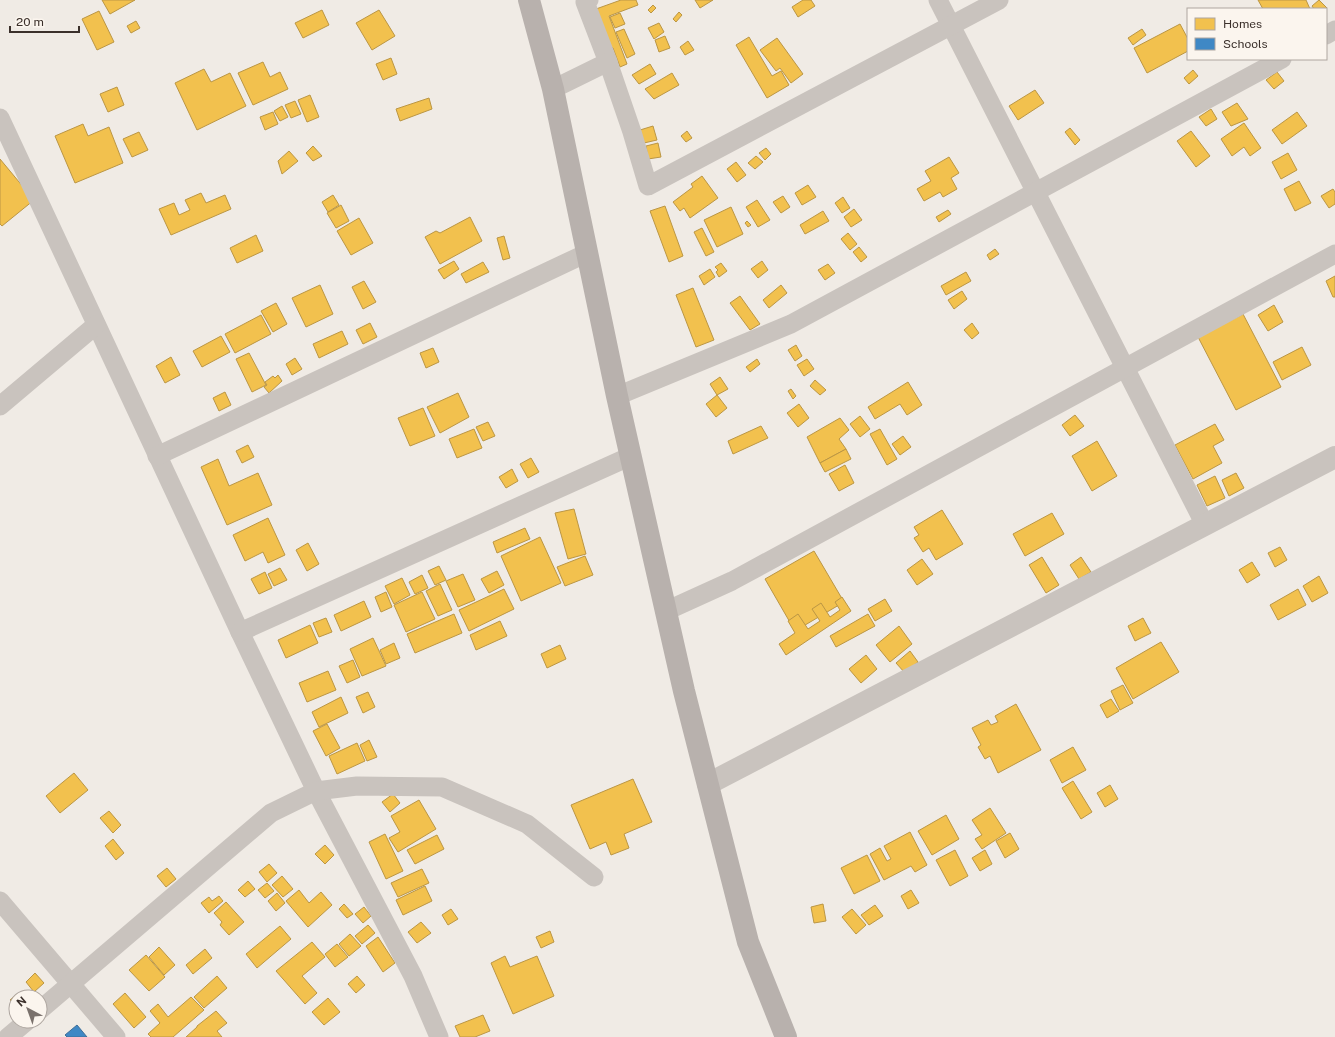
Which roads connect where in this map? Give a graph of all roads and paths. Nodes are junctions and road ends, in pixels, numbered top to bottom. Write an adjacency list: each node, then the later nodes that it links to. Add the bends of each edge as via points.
1 (529, 0): 8 (main road)
2 (589, 0): 7 (street, via 585,2)
3 (938, 0): 5 (street)
4 (1000, 0): 5 (street)
5 (952, 26): 7 (street, via 648,186); 10 (street)
6 (1280, 60): 10 (street)
7 (608, 62): 8 (street)
8 (553, 89): 11 (main road)
9 (0, 118): 13 (street)
10 (1036, 192): 14 (street); 15 (street, via 791,324)
11 (587, 253): 15 (main road); 17 (street)
12 (1335, 254): 14 (street)
13 (96, 325): 16 (street); 17 (street)
14 (1125, 368): 20 (street); 21 (street, via 732,581)
15 (617, 396): 18 (main road)
16 (0, 406)
17 (157, 456): 22 (street)
18 (631, 456): 21 (main road); 22 (street)
19 (1335, 457): 20 (street)
20 (1205, 525): 23 (street)
21 (666, 611): 23 (main road)
22 (240, 632): 24 (street)
23 (708, 784): 33 (main road, via 748,942)
24 (316, 791): 25 (street, via 356,786 442,787 526,824); 27 (street, via 271,813); 32 (street, via 413,976)
25 (594, 877)
26 (0, 901): 27 (street)
27 (70, 984): 28 (street); 31 (street)
28 (48, 1003)
29 (18, 1029): 30 (street)
30 (8, 1037)
31 (116, 1037)
32 (439, 1037)
33 (786, 1037)

